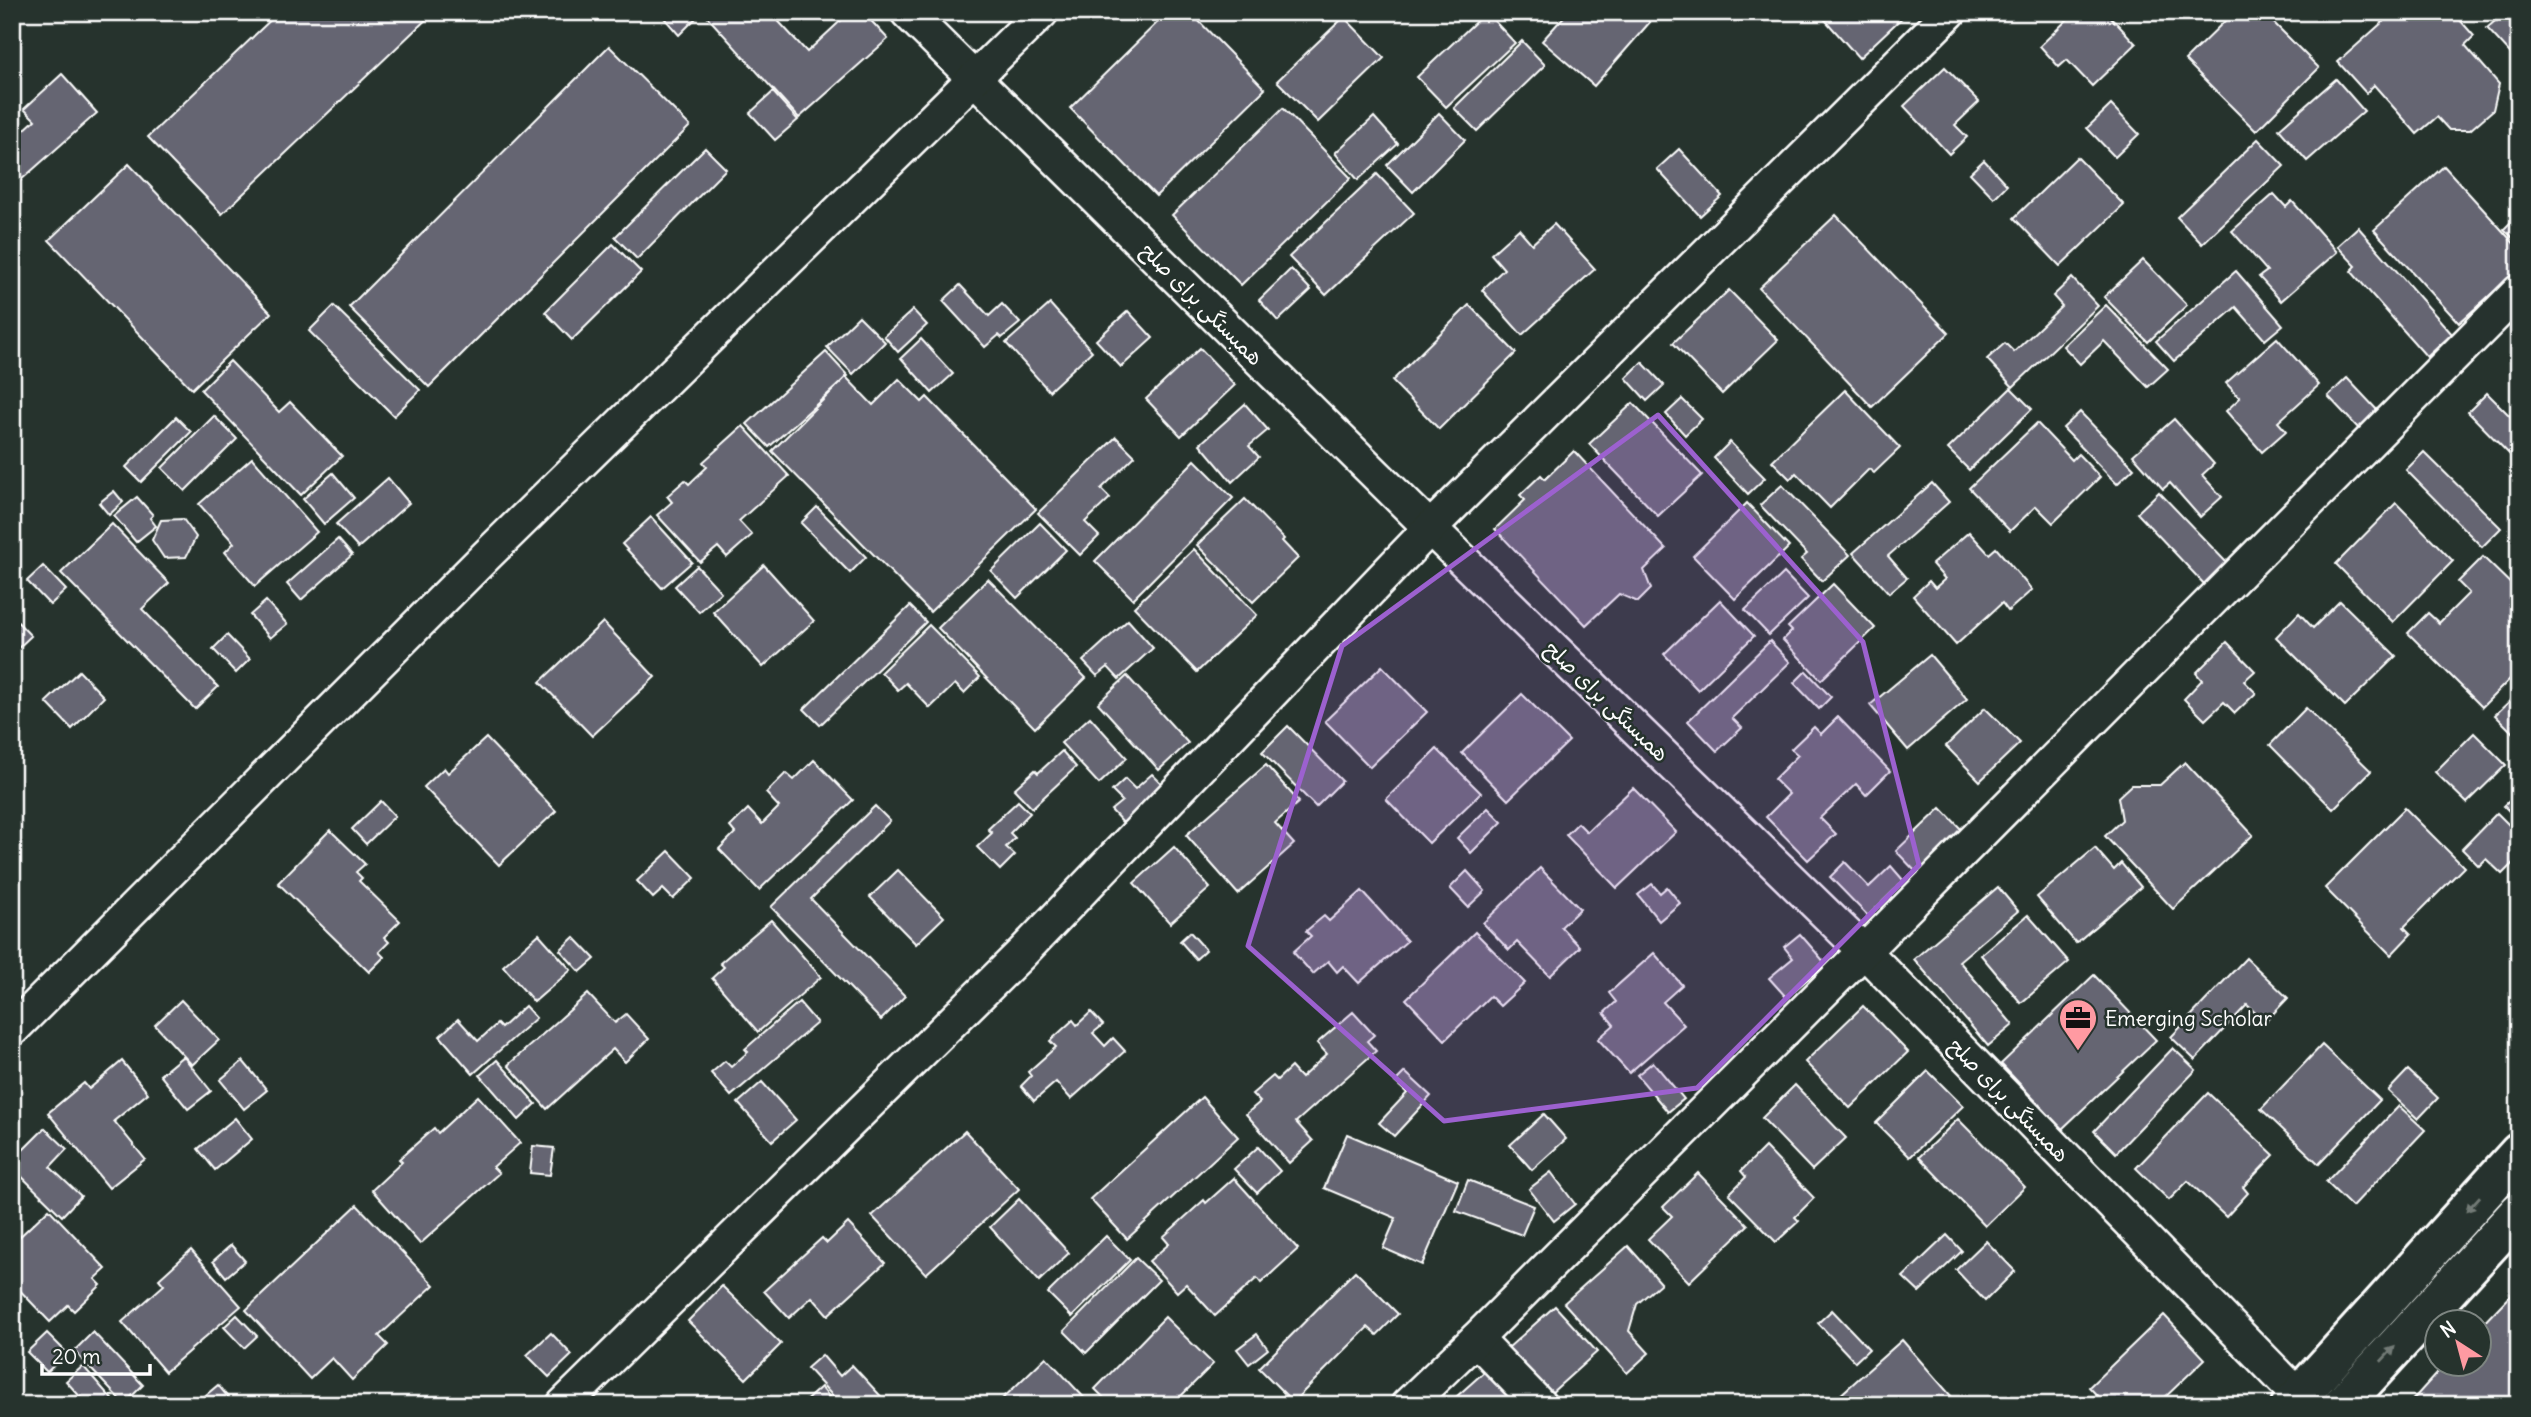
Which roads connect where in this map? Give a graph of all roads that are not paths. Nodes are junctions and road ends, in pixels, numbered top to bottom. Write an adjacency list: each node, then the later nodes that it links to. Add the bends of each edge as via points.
1 (907, 12): 4 (street, همبستگی برای صلح)
2 (1042, 12): 4 (street)
3 (1950, 12): 6 (street)
4 (975, 79): 6 (street, همبستگی برای صلح); 8 (street, via 476,566)
5 (2519, 291): 7 (street)
6 (1430, 528): 7 (street, همبستگی برای صلح); 13 (street, via 1022,953)
7 (1864, 951): 11 (street); 12 (street, همبستگی برای صلح)
8 (12, 1030)
9 (2519, 1153): 12 (main road, one-way to 12)
10 (2519, 1212): 16 (main road, one-way to 10)
11 (1476, 1339): 14 (street); 15 (street)
12 (2295, 1400)
13 (564, 1405)
14 (1407, 1405)
15 (1539, 1405)
16 (2342, 1405)

